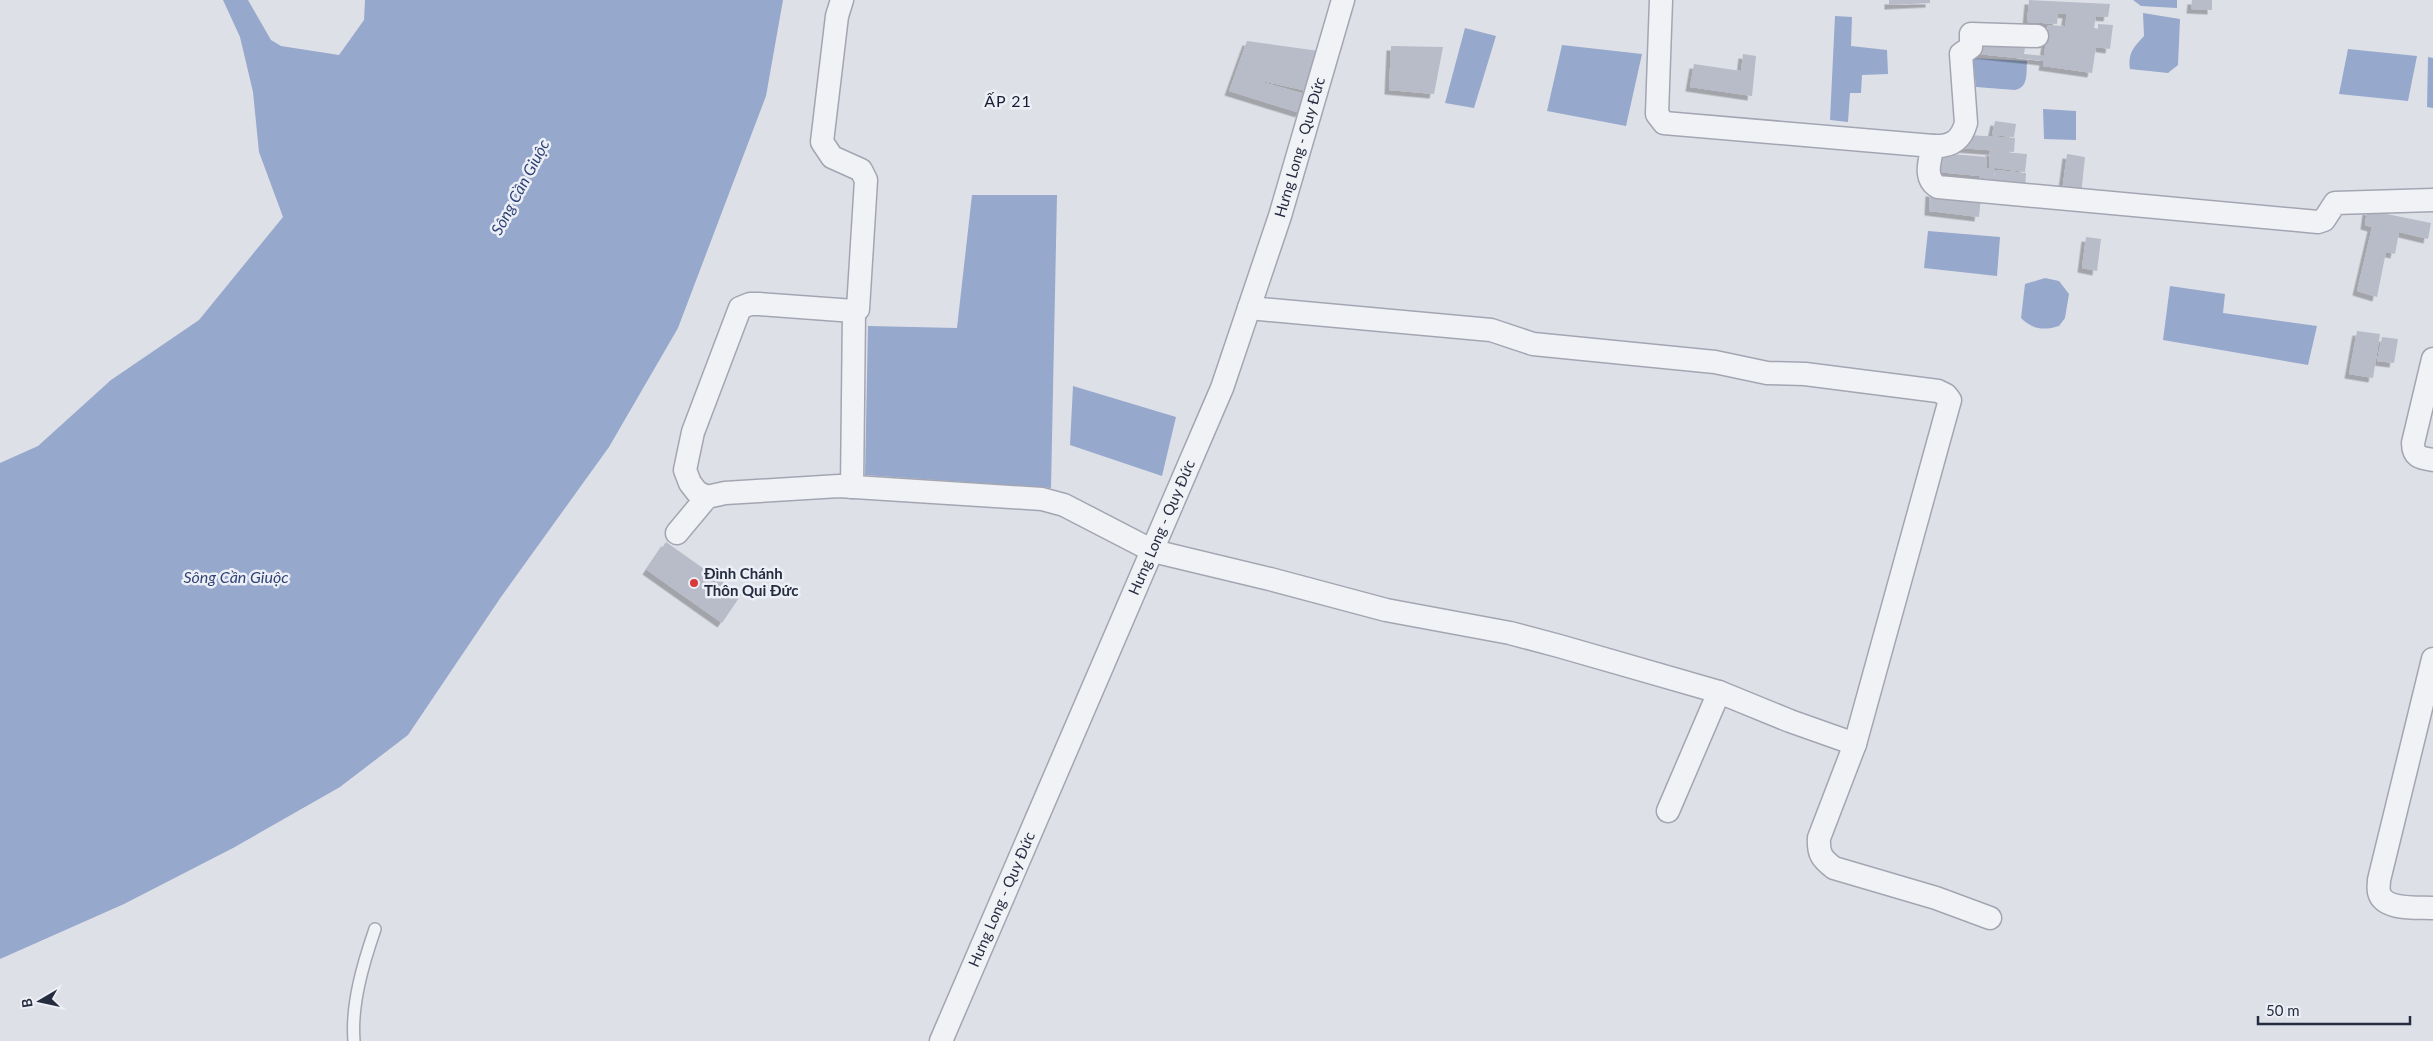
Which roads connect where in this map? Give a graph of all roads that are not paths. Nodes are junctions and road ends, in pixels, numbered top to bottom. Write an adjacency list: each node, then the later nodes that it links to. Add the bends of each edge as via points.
1 (842, 0): 8 (street, via 837,16 822,142 832,157 861,170 866,180 858,308)
2 (1343, 0): 7 (street, Hưng Long - Quy Đức, via 1280,216)
3 (1661, 0): 5 (street, via 1657,114 1664,123)
4 (2037, 36): 5 (street, via 1971,34 1971,47 1961,54 1964,131 1952,144)
5 (1933, 146): 6 (street, via 1928,171 1938,187 2318,222 2324,220 2336,203)
6 (2433, 200)
7 (1249, 308): 14 (street, Hưng Long - Quy Đức, via 1222,388); 17 (street, via 1491,330 1533,344 1715,362 1768,373 1805,374 1946,394 1950,400)
8 (854, 311): 11 (street); 12 (street, via 759,304 740,308 693,432 685,470 697,492)
9 (2433, 359): 10 (street, via 2413,443 2417,457)
10 (2433, 460)
11 (852, 486): 12 (street, via 725,493); 14 (street, via 1042,499 1064,505)
12 (707, 497): 13 (street)
13 (677, 533)
14 (1153, 551): 16 (street, via 1270,578 1386,610 1510,633); 23 (street, Hưng Long - Quy Đức)
15 (2433, 659): 19 (street, via 2379,880 2379,893 2385,902)
16 (1719, 692): 17 (street); 18 (street)
17 (1855, 744): 20 (street, via 1819,838 1818,851 1822,859 1834,868 1936,898)
18 (1668, 811)
19 (2433, 908)
20 (1990, 918)
21 (374, 930): 22 (lane, via 363,963)
22 (354, 1041)
23 (941, 1041)

